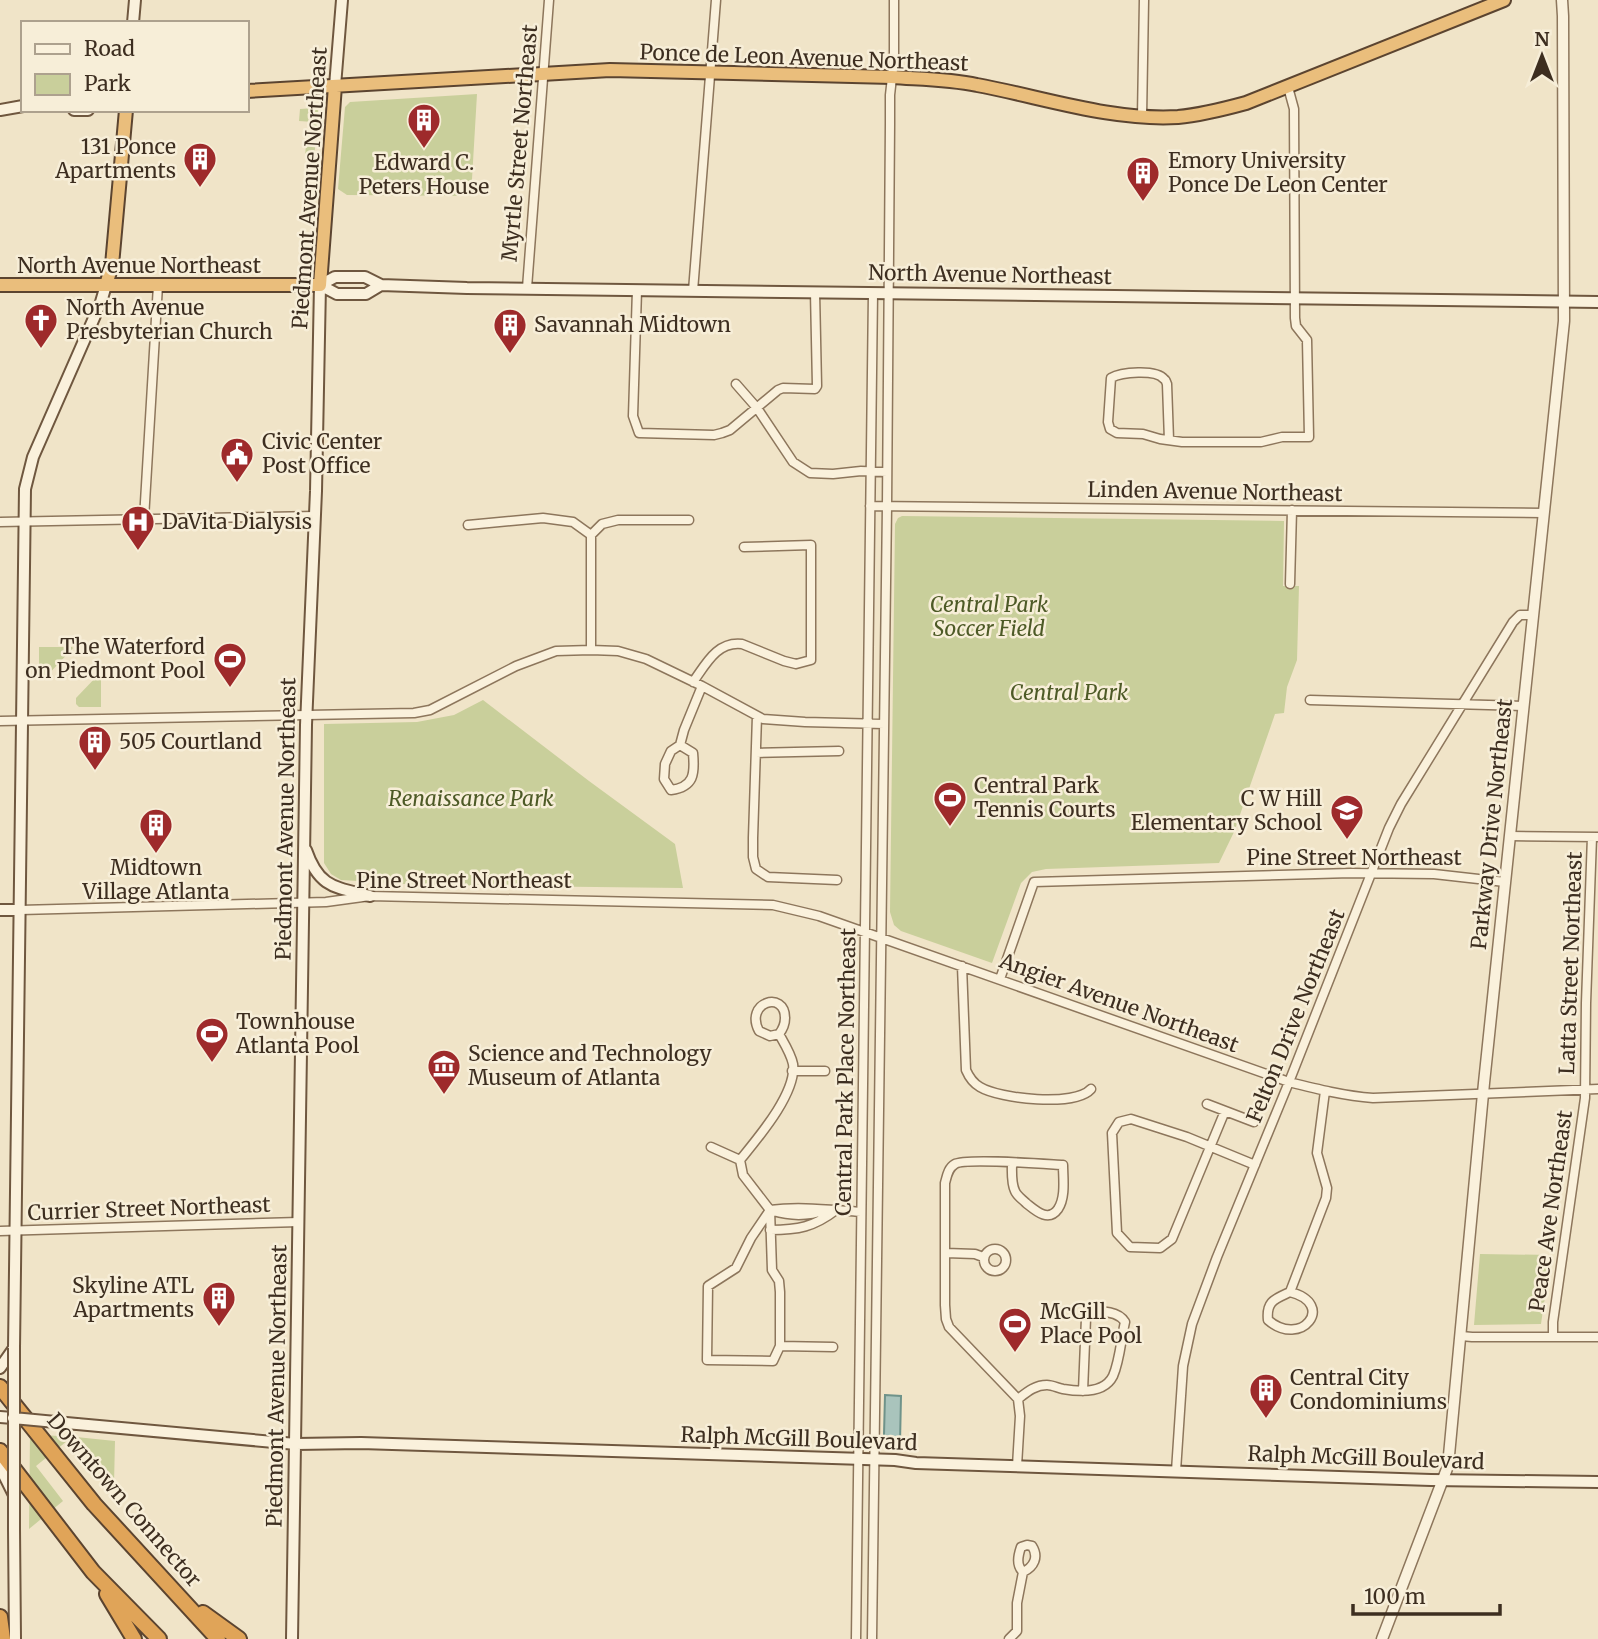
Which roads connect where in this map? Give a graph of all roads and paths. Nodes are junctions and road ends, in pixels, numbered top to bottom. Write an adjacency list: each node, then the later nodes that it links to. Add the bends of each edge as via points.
1 (135, 0): 9 (main road)
2 (342, 0): 13 (main road, Piedmont Avenue Northeast)
3 (549, 0): 11 (street, Myrtle Street Northeast)
4 (716, 0): 10 (street)
5 (894, 0): 12 (street, Central Park Place Northeast)
6 (1144, 0): 19 (street)
7 (1504, 0): 14 (highway, Ponce de Leon Avenue Northeast)
8 (1562, 0): 32 (street, Parkway Drive Northeast)
9 (133, 21)
10 (710, 72): 11 (highway, Ponce de Leon Avenue Northeast); 12 (highway, Ponce de Leon Avenue Northeast); 27 (street)
11 (544, 73): 13 (highway, Ponce de Leon Avenue Northeast); 25 (street, Myrtle Street Northeast)
12 (892, 77): 19 (highway, Ponce de Leon Avenue Northeast, via 974,84); 30 (street, Central Park Place Northeast)
13 (335, 86): 15 (highway, Ponce de Leon Avenue Northeast); 23 (highway, Piedmont Avenue Northeast)
14 (1288, 87): 19 (highway, Ponce de Leon Avenue Northeast, via 1214,112); 31 (street, via 1294,109)
15 (248, 91)
16 (21, 106): 17 (main road)
17 (0, 110)
18 (126, 112): 21 (highway, via 113,265)
19 (1142, 117)
20 (0, 285): 21 (highway, North Avenue Northeast)
21 (106, 285): 22 (highway, North Avenue Northeast); 47 (main road, via 33,457 25,489)
22 (158, 285): 23 (highway, North Avenue Northeast); 44 (street)
23 (320, 285): 24 (main road, North Avenue Northeast, via 335,277 365,277); 24 (main road, North Avenue Northeast, via 337,294 366,294); 43 (main road, Piedmont Avenue Northeast)
24 (381, 285): 25 (main road, North Avenue Northeast)
25 (527, 288): 26 (main road, North Avenue Northeast)
26 (637, 290): 27 (main road, North Avenue Northeast); 35 (street, via 633,416 639,433 714,435 730,430)
27 (693, 291): 28 (main road, North Avenue Northeast)
28 (815, 292): 29 (main road, North Avenue Northeast); 35 (street, via 816,389 783,388)
29 (873, 293): 30 (main road, North Avenue Northeast); 37 (street, Central Park Place Northeast)
30 (888, 293): 31 (main road, North Avenue Northeast); 38 (street, Central Park Place Northeast)
31 (1294, 299): 32 (main road, North Avenue Northeast); 36 (street, via 1296,326 1307,340 1309,436 1261,442)
32 (1564, 302): 33 (main road, North Avenue Northeast); 42 (street, Parkway Drive Northeast)
33 (1598, 302)
34 (736, 384): 35 (street)
35 (757, 408): 37 (street, via 793,462 810,473)
36 (1169, 440): 36 (street, via 1110,429 1107,414 1114,375 1131,372 1164,378)
37 (871, 471): 38 (street); 39 (street, Central Park Place Northeast)
38 (887, 472): 40 (street, Central Park Place Northeast)
39 (870, 506): 40 (street); 63 (street, Central Park Place Northeast)
40 (887, 506): 41 (street, Linden Avenue Northeast); 64 (street, Central Park Place Northeast)
41 (1292, 510): 42 (street, Linden Avenue Northeast); 51 (street)
42 (1544, 513): 52 (street, Parkway Drive Northeast)
43 (315, 516): 44 (street); 59 (main road, Piedmont Avenue Northeast)
44 (144, 519): 47 (street)
45 (689, 520): 49 (street, via 618,520 602,524)
46 (0, 522): 47 (street)
47 (24, 522): 61 (main road)
48 (468, 525): 49 (street, via 543,518 573,522)
49 (591, 535): 53 (street)
50 (744, 547): 54 (street, via 811,545 811,660 784,662 735,643 719,649)
51 (1290, 584)
52 (1533, 615): 57 (street, Felton Drive Northeast, via 1520,615 1513,622); 58 (street, Parkway Drive Northeast)
53 (591, 650): 54 (street, via 646,659); 59 (street, via 556,651 428,710)
54 (693, 682): 55 (street)
55 (702, 685): 60 (street); 65 (street)
56 (1310, 700): 57 (street)
57 (1463, 704): 58 (street); 71 (street, Felton Drive Northeast, via 1401,804)
58 (1524, 706): 68 (street, Parkway Drive Northeast)
59 (306, 714): 61 (street); 70 (main road, Piedmont Avenue Northeast)
60 (757, 716): 63 (street); 67 (street)
61 (22, 720): 62 (street); 77 (main road)
62 (0, 721)
63 (868, 724): 64 (street); 78 (street, Central Park Place Northeast)
64 (884, 724): 79 (street, Central Park Place Northeast)
65 (680, 745): 65 (street, via 665,764 664,779 671,790 692,779 693,753)
66 (839, 751): 67 (street)
67 (756, 753): 72 (street, via 756,869 768,877)
68 (1510, 836): 69 (street); 73 (street, Parkway Drive Northeast)
69 (1595, 837): 88 (street, Latta Street Northeast)
70 (304, 842): 74 (main road, via 324,881); 75 (main road, Piedmont Avenue Northeast)
71 (1371, 873): 73 (street, Pine Street Northeast); 81 (street, Pine Street Northeast, via 1034,882); 85 (street, Felton Drive Northeast)
72 (837, 880)
73 (1505, 882): 90 (street, Parkway Drive Northeast)
74 (370, 896): 75 (street, Pine Street Northeast); 78 (street, Pine Street Northeast, via 773,905)
75 (303, 902): 77 (street, Pine Street Northeast); 103 (main road, Piedmont Avenue Northeast)
76 (0, 910): 77 (main road, Pine Street Northeast)
77 (20, 910): 105 (main road)
78 (866, 932): 79 (street, Pine Street Northeast); 102 (street, Central Park Place Northeast)
79 (881, 937): 80 (street, Angier Avenue Northeast); 126 (street, Central Park Place Northeast)
80 (962, 966): 81 (street, Angier Avenue Northeast); 86 (street, via 969,1078 995,1093 1030,1100 1076,1098)
81 (1000, 979): 85 (street, Angier Avenue Northeast)
82 (779, 1034): 82 (street, via 759,1031 755,1020 761,1005 770,1002 784,1009); 83 (street)
83 (792, 1071): 84 (street); 96 (street, via 770,1123)
84 (825, 1071)
85 (1289, 1082): 89 (street, Angier Avenue Northeast); 98 (street, Felton Drive Northeast)
86 (1091, 1089)
87 (1598, 1089): 88 (street, Angier Avenue Northeast)
88 (1584, 1090): 90 (street, Angier Avenue Northeast); 112 (street, Peace Ave Northeast)
89 (1325, 1091): 90 (street, Angier Avenue Northeast, via 1373,1098); 110 (street, via 1317,1153 1326,1198)
90 (1483, 1094): 111 (street, Parkway Drive Northeast)
91 (1207, 1104): 92 (street)
92 (1224, 1111): 93 (street); 94 (street)
93 (1254, 1122)
94 (1211, 1146): 94 (street, via 1131,1119 1119,1122 1112,1133 1117,1233 1130,1247 1160,1248 1172,1239); 98 (street)
95 (711, 1147): 96 (street)
96 (740, 1160): 99 (street, via 743,1175)
97 (1013, 1163): 97 (street, via 1016,1194 1038,1213 1056,1212 1063,1165); 108 (street, via 958,1162 949,1169)
98 (1255, 1165): 129 (street, Felton Drive Northeast, via 1192,1325 1183,1366)
99 (770, 1210): 101 (street); 106 (street); 114 (street, via 736,1268 708,1286 707,1360 773,1361)
100 (831, 1210): 101 (street); 102 (street); 104 (street, via 825,1219)
101 (798, 1211): 104 (street)
102 (861, 1212): 125 (street, Central Park Place Northeast)
103 (299, 1222): 105 (street, Currier Street Northeast); 123 (main road, Piedmont Avenue Northeast)
104 (797, 1228): 106 (street)
105 (16, 1230): 107 (street, Currier Street Northeast); 116 (main road)
106 (771, 1230): 114 (street, via 772,1270 779,1280)
107 (0, 1231)
108 (946, 1253): 109 (street); 120 (street, via 949,1327)
109 (983, 1257)
110 (1290, 1292): 110 (street, via 1268,1306 1268,1320 1275,1327 1295,1330 1311,1320 1312,1310 1303,1295)
111 (1461, 1336): 112 (street); 130 (street, Parkway Drive Northeast)
112 (1553, 1337): 113 (street)
113 (1598, 1337)
114 (780, 1346): 115 (street)
115 (834, 1347)
116 (14, 1348): 117 (main road); 122 (main road, bridge)
117 (0, 1368)
118 (0, 1387): 135 (highway, Downtown Connector, via 94,1504)
119 (1083, 1391): 119 (street, via 1086,1318 1091,1312 1117,1314 1125,1322 1114,1374 1101,1389); 120 (street, via 1049,1385 1032,1388)
120 (1018, 1399): 127 (street)
121 (0, 1417): 122 (main road, Ralph McGill Boulevard)
122 (13, 1418): 123 (main road, Ralph McGill Boulevard, bridge); 132 (main road, bridge)
123 (296, 1444): 125 (main road, Ralph McGill Boulevard); 143 (main road, Piedmont Avenue Northeast)
124 (0, 1451): 133 (highway)
125 (858, 1459): 126 (main road, Ralph McGill Boulevard); 144 (street, Central Park Place Northeast)
126 (874, 1459): 127 (main road, Ralph McGill Boulevard); 145 (street, Central Park Place Northeast)
127 (1017, 1466): 129 (main road, Ralph McGill Boulevard)
128 (0, 1467): 132 (main road)
129 (1176, 1472): 130 (main road, Ralph McGill Boulevard)
130 (1444, 1480): 131 (main road, Ralph McGill Boulevard); 147 (street, Parkway Drive Northeast)
131 (1598, 1482)
132 (13, 1493): 138 (main road, bridge)
133 (93, 1572): 139 (highway); 140 (highway)
134 (1023, 1572): 146 (street, via 1017,1631)
135 (176, 1594): 141 (highway, Downtown Connector); 142 (highway)
136 (0, 1617): 137 (highway)
137 (3, 1639)
138 (16, 1639)
139 (134, 1639)
140 (159, 1639)
141 (218, 1639)
142 (239, 1639)
143 (292, 1639)
144 (856, 1639)
145 (873, 1639)
146 (1009, 1639)
147 (1382, 1639)

